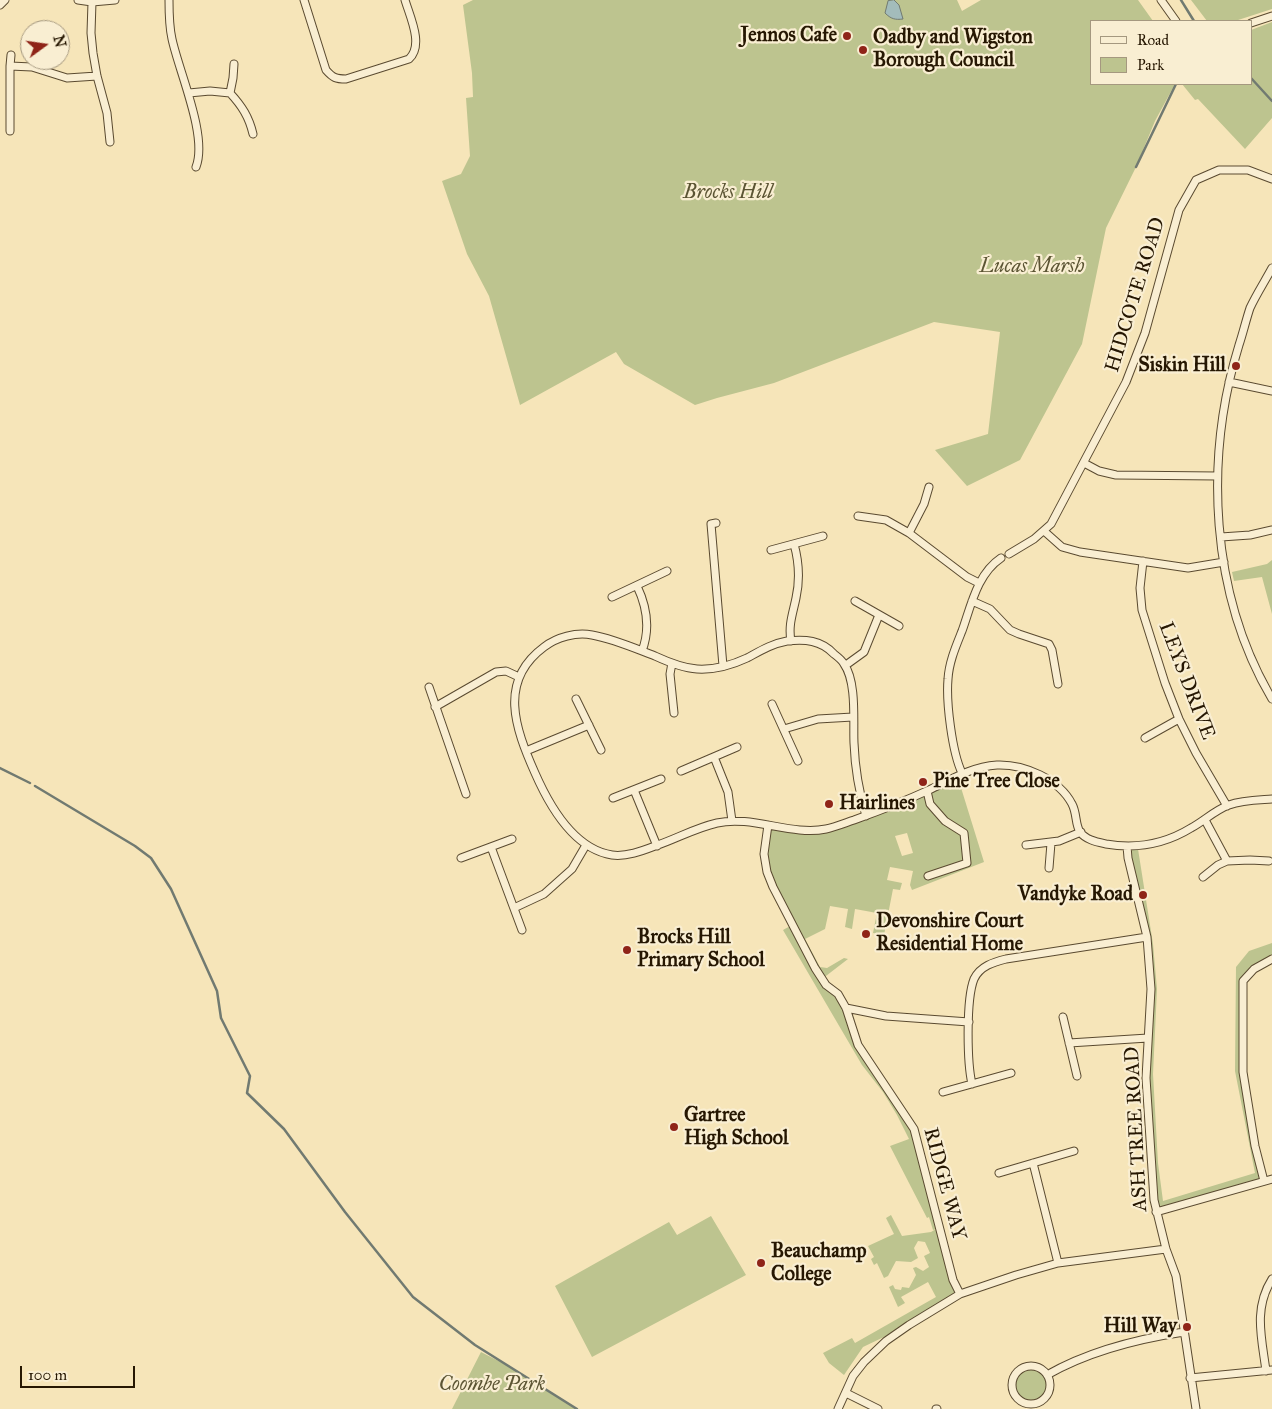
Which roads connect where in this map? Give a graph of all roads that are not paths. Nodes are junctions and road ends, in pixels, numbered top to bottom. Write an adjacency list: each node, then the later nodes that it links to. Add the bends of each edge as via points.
1 (6, 0): 9 (street)
2 (78, 0): 8 (street)
3 (115, 0): 8 (street)
4 (169, 0): 17 (street, via 171,37)
5 (304, 0): 6 (street, via 326,70 332,77 346,79 409,59 414,54 416,40)
6 (405, 0)
7 (1161, 0): 11 (street)
8 (92, 2): 16 (street, via 91,33)
9 (0, 5)
10 (1272, 16): 12 (street)
11 (1175, 20)
12 (1252, 23)
13 (11, 55): 15 (street)
14 (234, 64): 18 (street)
15 (10, 66): 16 (street, via 32,67 66,78); 19 (street)
16 (97, 76): 21 (street, via 107,113)
17 (189, 93): 18 (street, via 210,90); 22 (street, via 200,154)
18 (230, 93): 20 (street, via 249,118)
19 (10, 131)
20 (253, 134)
21 (110, 142)
22 (196, 167)
23 (1272, 179): 27 (street, HIDCOTE ROAD, via 1248,170 1219,170 1196,180 1179,210 1145,333 1126,382)
24 (1272, 268): 25 (street, via 1250,308)
25 (1229, 382): 26 (street); 28 (street)
26 (1272, 391)
27 (1084, 463): 28 (street, via 1116,475); 33 (street, HIDCOTE ROAD, via 1056,516)
28 (1217, 476): 36 (street)
29 (929, 487): 34 (street)
30 (858, 516): 34 (street, via 886,520)
31 (711, 524): 55 (street)
32 (1272, 530): 36 (street)
33 (1044, 531): 39 (street, HIDCOTE ROAD); 41 (street, via 1070,550)
34 (909, 533): 44 (street, via 967,577)
35 (823, 536): 37 (street)
36 (1221, 537): 42 (street)
37 (794, 544): 38 (street); 51 (street, via 798,577 789,626)
38 (771, 550)
39 (1009, 554)
40 (1001, 558): 44 (street)
41 (1143, 561): 42 (street, via 1188,568); 65 (street, LEYS DRIVE, via 1140,600 1144,621)
42 (1224, 562): 59 (street, via 1236,615)
43 (667, 572): 45 (street)
44 (980, 583): 48 (street)
45 (637, 586): 46 (street); 52 (street, via 647,628)
46 (612, 597)
47 (855, 601): 49 (street)
48 (972, 601): 57 (street, via 990,609 1010,630 1049,644); 75 (street, via 948,677 952,734)
49 (879, 615): 50 (street); 54 (street, via 864,652)
50 (899, 626)
51 (791, 641): 54 (street, via 812,640 828,648); 55 (street, via 769,646)
52 (642, 651): 53 (street); 56 (street, via 582,633 553,640 534,655)
53 (672, 663): 55 (street, via 697,669); 63 (street)
54 (846, 665): 64 (street, via 852,686)
55 (723, 666)
56 (519, 677): 62 (street, via 496,672); 71 (street, via 514,698 515,713)
57 (1058, 684)
58 (429, 687): 62 (street)
59 (1271, 694)
60 (576, 699): 66 (street)
61 (772, 704): 67 (street)
62 (436, 706): 79 (street)
63 (674, 714)
64 (853, 717): 67 (street, via 818,719); 83 (street, via 857,783)
65 (1179, 719): 68 (street); 82 (street, LEYS DRIVE)
66 (589, 725): 70 (street); 71 (street)
67 (784, 729): 73 (street)
68 (1145, 738)
69 (737, 747): 72 (street)
70 (601, 750)
71 (526, 751): 91 (street, via 543,790 568,828)
72 (714, 757): 74 (street); 85 (street, via 728,792)
73 (798, 761)
74 (681, 771)
75 (962, 773): 78 (street); 87 (street, via 1003,765 1021,767 1037,774 1053,783 1071,801)
76 (661, 779): 77 (street)
77 (634, 790): 80 (street); 92 (street)
78 (927, 791): 83 (street); 99 (street, via 930,804 945,821 964,833 967,863)
79 (466, 794)
80 (613, 798)
81 (1272, 799): 82 (street)
82 (1227, 806): 84 (street)
83 (866, 816): 86 (street, via 824,830)
84 (1205, 820): 93 (street, via 1167,840); 96 (street)
85 (732, 821): 86 (street); 92 (street, via 712,824)
86 (768, 825): 105 (street, via 764,854 767,872 815,968)
87 (1081, 832): 89 (street); 93 (street, via 1093,841)
88 (512, 839): 94 (street)
89 (1050, 843): 90 (street); 98 (street)
90 (1026, 845)
91 (586, 846): 92 (street, via 612,855); 101 (street, via 572,869 544,894)
92 (657, 846)
93 (1127, 846): 103 (street, ASH TREE ROAD)
94 (491, 847): 95 (street); 101 (street)
95 (461, 858)
96 (1227, 861): 97 (street); 100 (street)
97 (1269, 861)
98 (1049, 868)
99 (928, 876)
100 (1204, 877)
101 (514, 908): 102 (street)
102 (522, 930)
103 (1147, 937): 107 (street, via 988,964 975,978); 108 (street, ASH TREE ROAD, via 1151,989)
104 (1272, 959): 118 (street, via 1254,969 1243,981 1243,1072)
105 (846, 1008): 107 (street, via 886,1016); 123 (street, RIDGE WAY, via 858,1045 914,1129 950,1271)
106 (1063, 1017): 109 (street)
107 (969, 1022): 112 (street)
108 (1148, 1038): 109 (street); 119 (street, ASH TREE ROAD, via 1146,1078)
109 (1069, 1043): 111 (street)
110 (1011, 1073): 112 (street)
111 (1077, 1076)
112 (972, 1084): 113 (street)
113 (943, 1092)
114 (1074, 1151): 115 (street)
115 (1033, 1164): 116 (street); 121 (street)
116 (999, 1173)
117 (1272, 1179): 118 (street)
118 (1264, 1181): 119 (street)
119 (1156, 1212): 120 (street, ASH TREE ROAD)
120 (1166, 1249): 121 (street); 124 (street, ASH TREE ROAD, via 1176,1276)
121 (1058, 1263): 123 (street)
122 (1272, 1279): 125 (street, via 1263,1296 1260,1317)
123 (960, 1294): 128 (street, via 886,1341 853,1376)
124 (1184, 1332): 126 (street, via 1117,1346); 127 (street, ASH TREE ROAD)
125 (1269, 1371): 127 (street)
126 (1047, 1375): 126 (street, via 1050,1389 1044,1400 1026,1404 1016,1398 1011,1386 1020,1369 1032,1366)
127 (1190, 1378): 131 (street, ASH TREE ROAD)
128 (846, 1393): 129 (street); 130 (street)
129 (838, 1409)
130 (878, 1409)
131 (1196, 1409)

